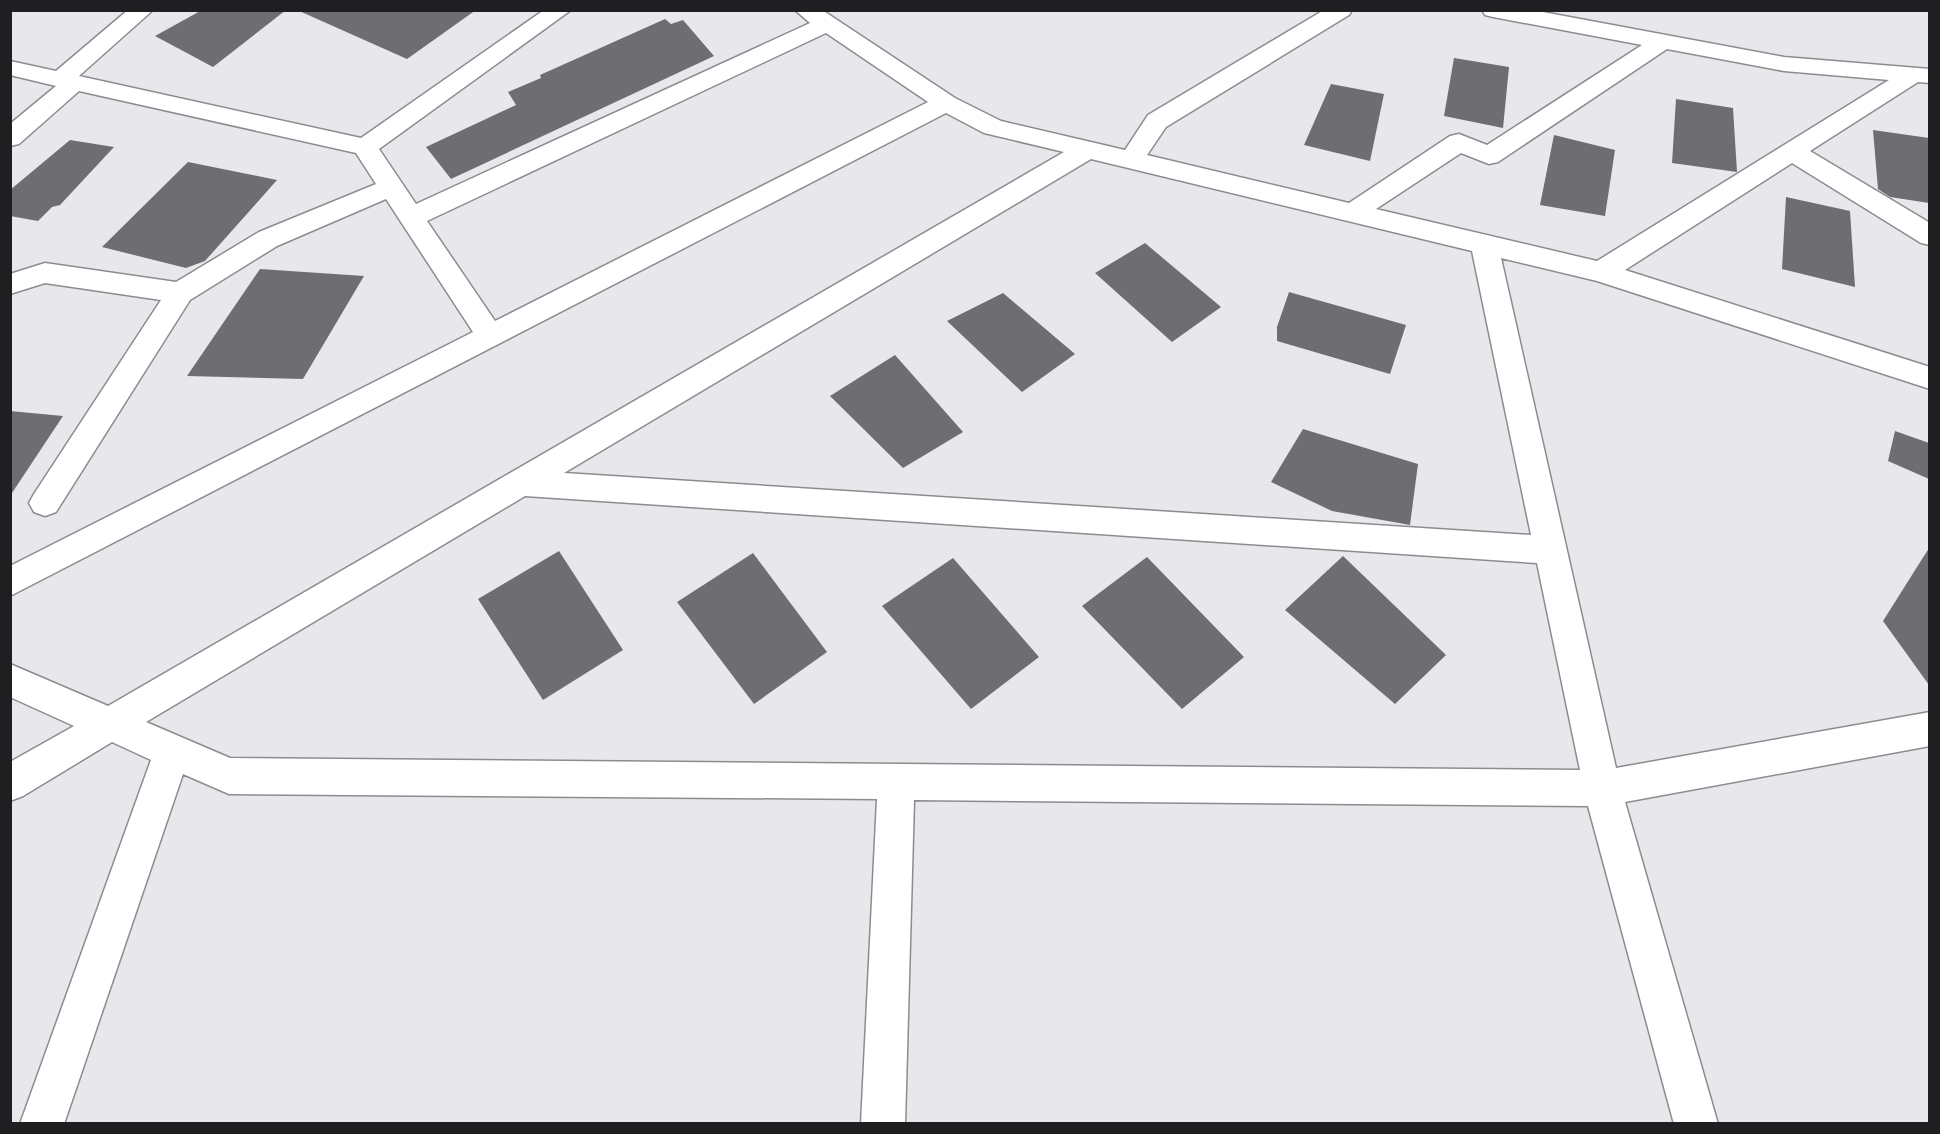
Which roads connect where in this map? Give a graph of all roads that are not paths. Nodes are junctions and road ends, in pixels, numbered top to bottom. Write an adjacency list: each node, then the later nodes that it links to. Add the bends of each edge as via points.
1 (142, 10): 9 (street)
2 (1341, 10): 15 (street, via 1156,122)
3 (1493, 10): 6 (street)
4 (553, 12): 12 (street)
5 (817, 17): 10 (street); 18 (street)
6 (1662, 42): 8 (street, via 1784,64); 17 (street, via 1489,156 1459,142)
7 (10, 68): 9 (street)
8 (1922, 75): 14 (street)
9 (68, 81): 11 (street); 12 (street)
10 (946, 103): 13 (street, via 993,128); 26 (street)
11 (10, 138)
12 (365, 147): 16 (street)
13 (1087, 150): 15 (street); 28 (street)
14 (1793, 152): 19 (street); 21 (street)
15 (1131, 160): 17 (street)
16 (392, 187): 18 (street); 24 (street, via 268,239)
17 (1352, 213): 20 (street)
18 (412, 217): 26 (street)
19 (1929, 236)
20 (1484, 244): 21 (street); 30 (street)
21 (1601, 272): 27 (street)
22 (45, 273): 23 (street); 24 (street); 25 (street)
23 (10, 284)
24 (180, 293): 29 (street)
25 (10, 305)
26 (491, 337): 31 (street)
27 (1929, 378)
28 (522, 483): 30 (street); 33 (street)
29 (45, 503)
30 (1551, 550): 38 (street)
31 (10, 582)
32 (10, 680): 33 (street)
33 (112, 725): 35 (street); 37 (street)
34 (1929, 729): 38 (street)
35 (172, 751): 36 (street, via 229,776); 39 (street)
36 (896, 782): 38 (street); 40 (street)
37 (10, 783)
38 (1602, 788): 41 (street)
39 (42, 1124)
40 (884, 1124)
41 (1696, 1124)

